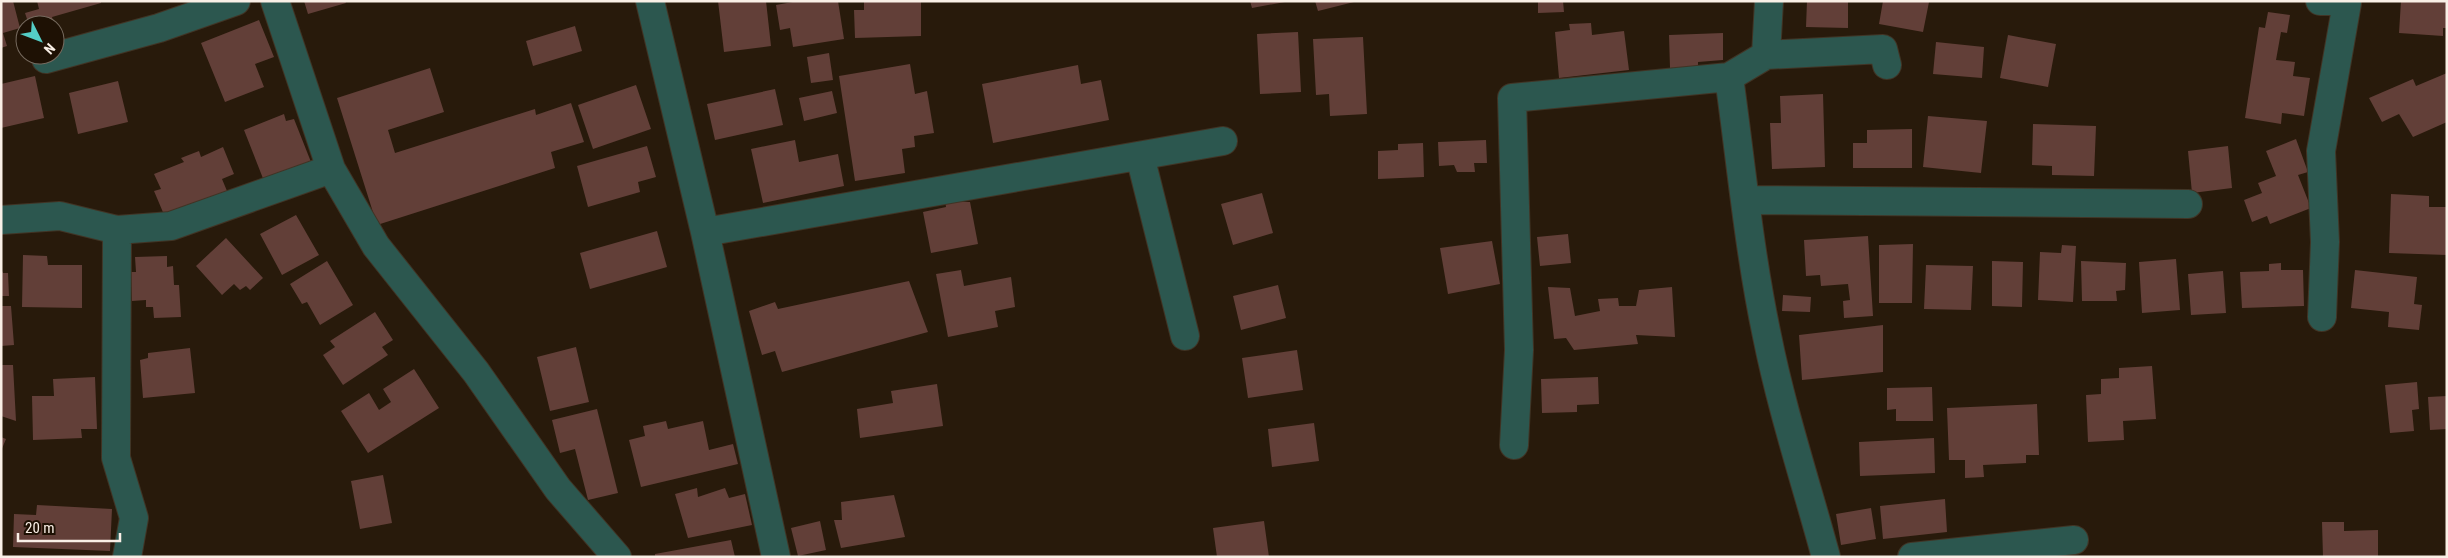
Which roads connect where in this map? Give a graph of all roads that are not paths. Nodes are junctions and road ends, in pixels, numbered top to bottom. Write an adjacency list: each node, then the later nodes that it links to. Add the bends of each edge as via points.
1 (236, 1): 7 (street, via 159,28)
2 (275, 1): 13 (street)
3 (650, 1): 18 (street)
4 (1769, 1): 8 (street)
5 (2320, 1): 6 (street)
6 (2347, 2): 19 (street, via 2321,151)
7 (65, 54)
8 (1766, 55): 9 (street, via 1883,49); 10 (street)
9 (1887, 65)
10 (1729, 77): 14 (street); 21 (street, via 1512,98 1519,350)
11 (1223, 141): 12 (street)
12 (1140, 156): 18 (street); 20 (street)
13 (331, 169): 17 (street, via 171,226); 23 (street, via 376,246 476,372 558,489)
14 (1746, 200): 15 (street); 26 (street, via 1751,257 1767,338)
15 (2188, 204)
16 (1, 220): 17 (street, via 60,216)
17 (116, 230): 24 (street, via 116,458 134,518)
18 (705, 232): 25 (street)
19 (2322, 317)
20 (1185, 336)
21 (1514, 446)
22 (2074, 540): 27 (street)
23 (612, 556)
24 (127, 557)
25 (776, 557)
26 (1826, 557)
27 (1912, 557)

